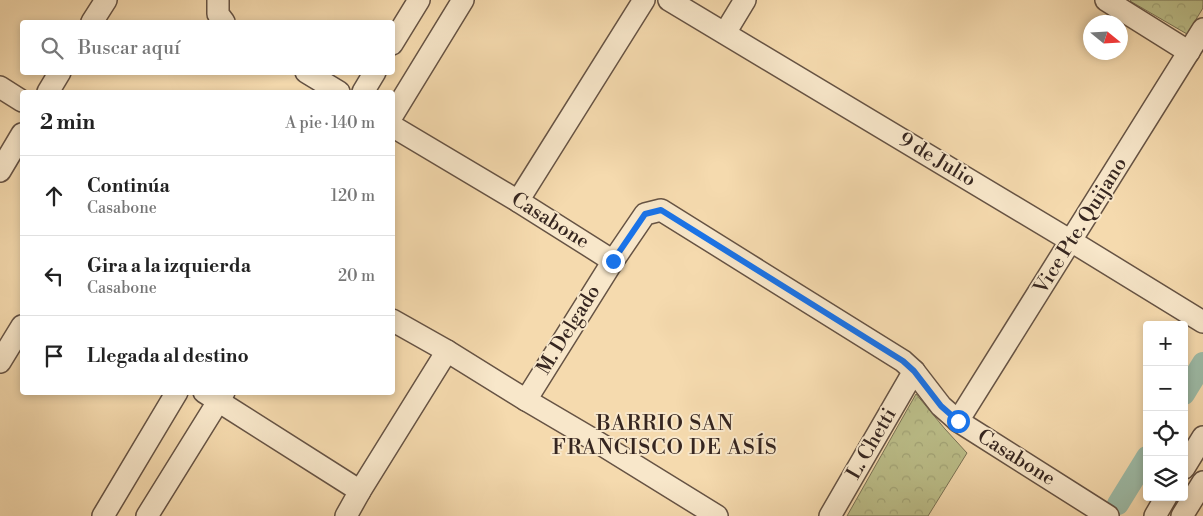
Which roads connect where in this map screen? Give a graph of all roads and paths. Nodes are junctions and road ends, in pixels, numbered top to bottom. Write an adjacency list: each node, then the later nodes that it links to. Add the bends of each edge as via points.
1 (106, 0): 8 (street)
2 (419, 0): 11 (street)
3 (463, 0): 21 (street)
4 (644, 0): 25 (street)
5 (669, 0): 10 (street, 9 de Julio)
6 (745, 0): 10 (street)
7 (1110, 1): 12 (street)
8 (93, 20)
9 (1203, 30): 12 (street, Vice Pte. Quijano)
10 (725, 33): 26 (street, 9 de Julio)
11 (395, 39)
12 (1189, 52): 26 (street, Vice Pte. Quijano)
13 (58, 75): 17 (street)
14 (311, 75): 18 (street)
15 (373, 75): 19 (street)
16 (0, 87): 20 (street)
17 (49, 90)
18 (336, 90)
19 (364, 90)
20 (20, 99)
21 (395, 111)
22 (395, 128): 25 (street, Casabone)
23 (20, 137): 24 (street)
24 (0, 171)
25 (518, 201): 27 (street, Casabone)
26 (1071, 241): 29 (street, 9 de Julio); 37 (street, Vice Pte. Quijano)
27 (613, 261): 33 (street, Casabone, via 645,214 661,210 903,361); 36 (street, M. Delgado)
28 (395, 322): 31 (street)
29 (1203, 322)
30 (12, 333): 32 (street)
31 (447, 350): 36 (street); 41 (street)
32 (0, 362)
33 (914, 371): 37 (street, Casabone, via 941,406); 48 (street, L. Chetti)
34 (175, 395): 44 (street)
35 (215, 395): 41 (street); 45 (street)
36 (526, 400): 47 (street)
37 (958, 421): 49 (street, Casabone)
38 (1203, 437): 39 (street)
39 (1188, 461)
40 (1203, 482): 43 (street)
41 (360, 491): 46 (street)
42 (1164, 501): 50 (street)
43 (1190, 505)
44 (103, 516)
45 (147, 516)
46 (346, 516)
47 (717, 516)
48 (830, 516)
49 (1108, 516)
50 (1155, 516)

